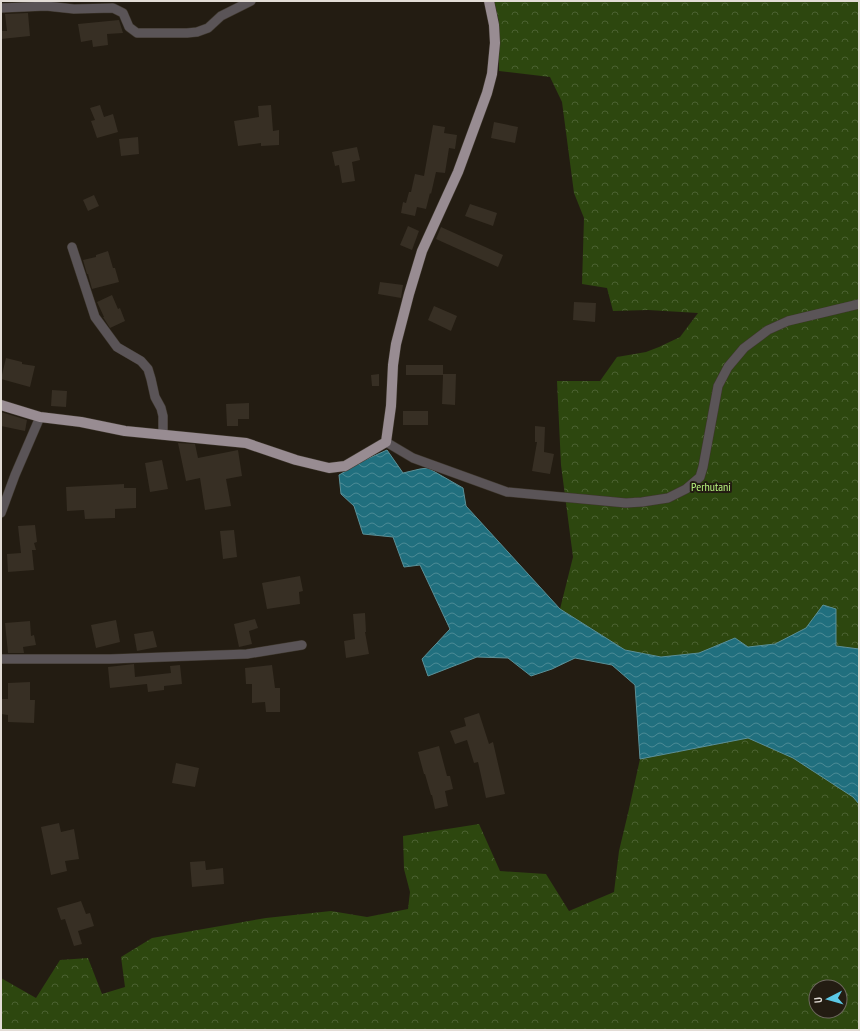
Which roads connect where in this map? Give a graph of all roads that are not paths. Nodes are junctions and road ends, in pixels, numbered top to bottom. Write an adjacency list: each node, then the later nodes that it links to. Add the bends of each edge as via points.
1 (251, 1): 3 (street, via 221,16 208,28 197,32 175,33 136,33 129,27 123,13 113,8)
2 (489, 1): 9 (main road, via 495,43 492,74 458,172 422,251 410,289 396,344)
3 (1, 8)
4 (72, 247): 8 (street, via 95,317 117,347 141,361 148,369 155,398 163,416)
5 (859, 304): 9 (street, via 788,321 768,330 744,348 728,367 718,386 700,477 686,489 668,498 626,503 507,492 413,458)
6 (1, 405): 7 (main road)
7 (40, 417): 8 (main road); 10 (street)
8 (163, 435): 9 (main road, via 246,443 329,468 345,466)
9 (386, 442)
10 (1, 512)
11 (302, 645): 12 (street, via 247,654)
12 (1, 660)

